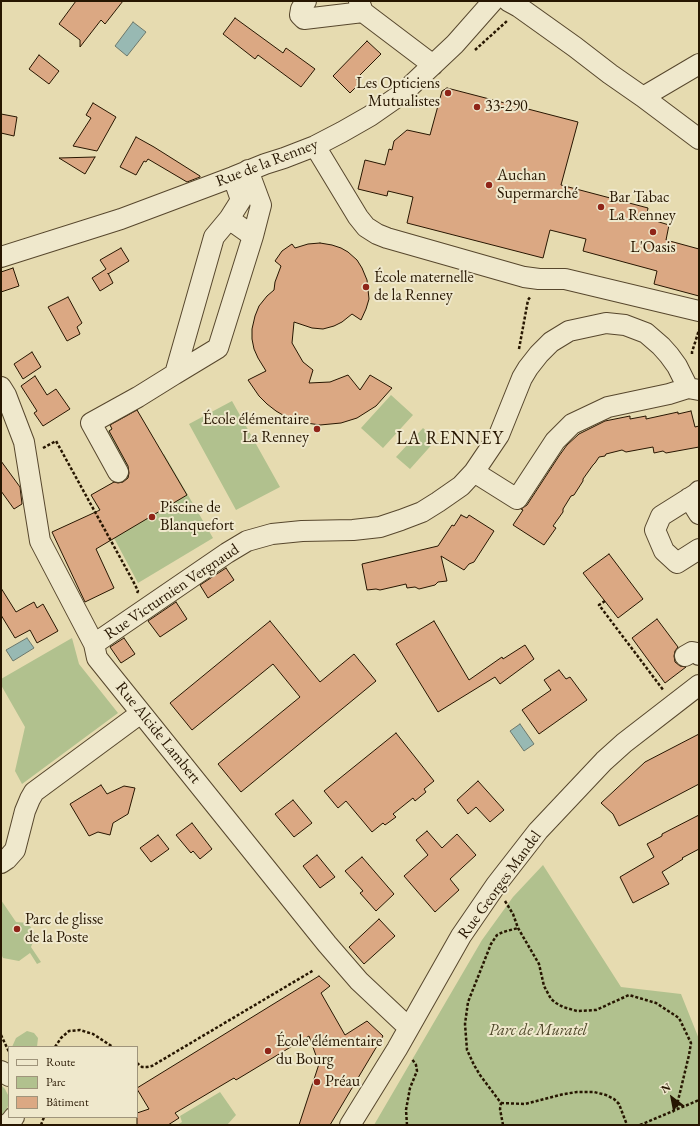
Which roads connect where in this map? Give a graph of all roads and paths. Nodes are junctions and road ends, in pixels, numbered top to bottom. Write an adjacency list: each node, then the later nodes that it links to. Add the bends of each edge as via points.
1 (306, 1): 4 (street, via 300,15 304,19)
2 (493, 1): 6 (street, Rue de la Renney)
3 (508, 1): 7 (street, via 520,7)
4 (361, 7): 6 (street)
5 (699, 64): 7 (street)
6 (433, 65): 9 (street, Rue de la Renney, via 403,93 370,116)
7 (643, 97): 8 (street)
8 (699, 139)
9 (315, 146): 10 (street, Rue de la Renney); 14 (street, via 358,217 366,227 377,234 524,277)
10 (241, 174): 11 (street, via 241,200); 12 (street, via 261,205); 13 (street, Rue de la Renney, via 121,219)
11 (229, 219): 12 (street); 17 (street, via 214,237)
12 (253, 236): 17 (street, via 218,348)
13 (1, 257)
14 (539, 279): 15 (street, via 565,280); 16 (path, via 528,300 518,358)
15 (699, 311)
16 (528, 368): 19 (street, Rue Victurnien Vergnaud, via 551,342 569,331 606,323 625,325 646,334 661,346); 22 (street, Rue Victurnien Vergnaud, via 499,435)
17 (175, 374): 21 (street, via 91,424)
18 (1, 388): 20 (street, Rue Alcide Lambert, via 6,395)
19 (693, 389): 22 (street, via 608,407 572,424 555,441 517,499)
20 (28, 457): 25 (path, via 56,441 133,581 138,591); 27 (street, Rue Alcide Lambert, via 40,541)
21 (118, 472)
22 (474, 472): 27 (street, Rue Victurnien Vergnaud, via 461,486 438,502 401,520 353,530 272,534 246,542 226,553)
23 (696, 501): 24 (street, via 661,516 654,530 664,551 677,563)
24 (699, 549)
25 (136, 596)
26 (605, 601): 29 (path, via 599,605)
27 (94, 644): 30 (street, Rue Alcide Lambert, via 97,658)
28 (699, 685): 29 (street, Rue Georges Mandel)
29 (674, 704): 35 (street, Rue Georges Mandel, via 604,761 538,831 480,908)
30 (141, 713): 31 (street, via 34,792 25,811 15,850); 35 (street, Rue Alcide Lambert, via 327,944 359,981)
31 (1, 863)
32 (503, 897): 33 (path)
33 (518, 928): 43 (path, via 503,932 491,944 468,1002 465,1024 467,1050 480,1075); 44 (path, via 539,964 544,986 551,999 563,1007 596,1010 629,995 656,1003 679,1018 691,1043)
34 (314, 970): 41 (path, via 152,1066 147,1068)
35 (409, 1028): 47 (street, Rue Georges Mandel)
36 (1, 1035): 39 (path)
37 (56, 1046): 38 (path, via 69,1031 80,1030 93,1034)
38 (111, 1046)
39 (8, 1050)
40 (407, 1054): 48 (path, via 416,1065 417,1072 410,1088 406,1110)
41 (138, 1064)
42 (699, 1100): 44 (path)
43 (501, 1104): 49 (path); 50 (path, via 526,1104 564,1094 594,1092 614,1099 619,1104)
44 (676, 1109): 51 (path)
45 (13, 1118): 46 (street)
46 (6, 1125)
47 (350, 1125)
48 (407, 1125)
49 (503, 1125)
50 (627, 1125)
51 (640, 1125)

